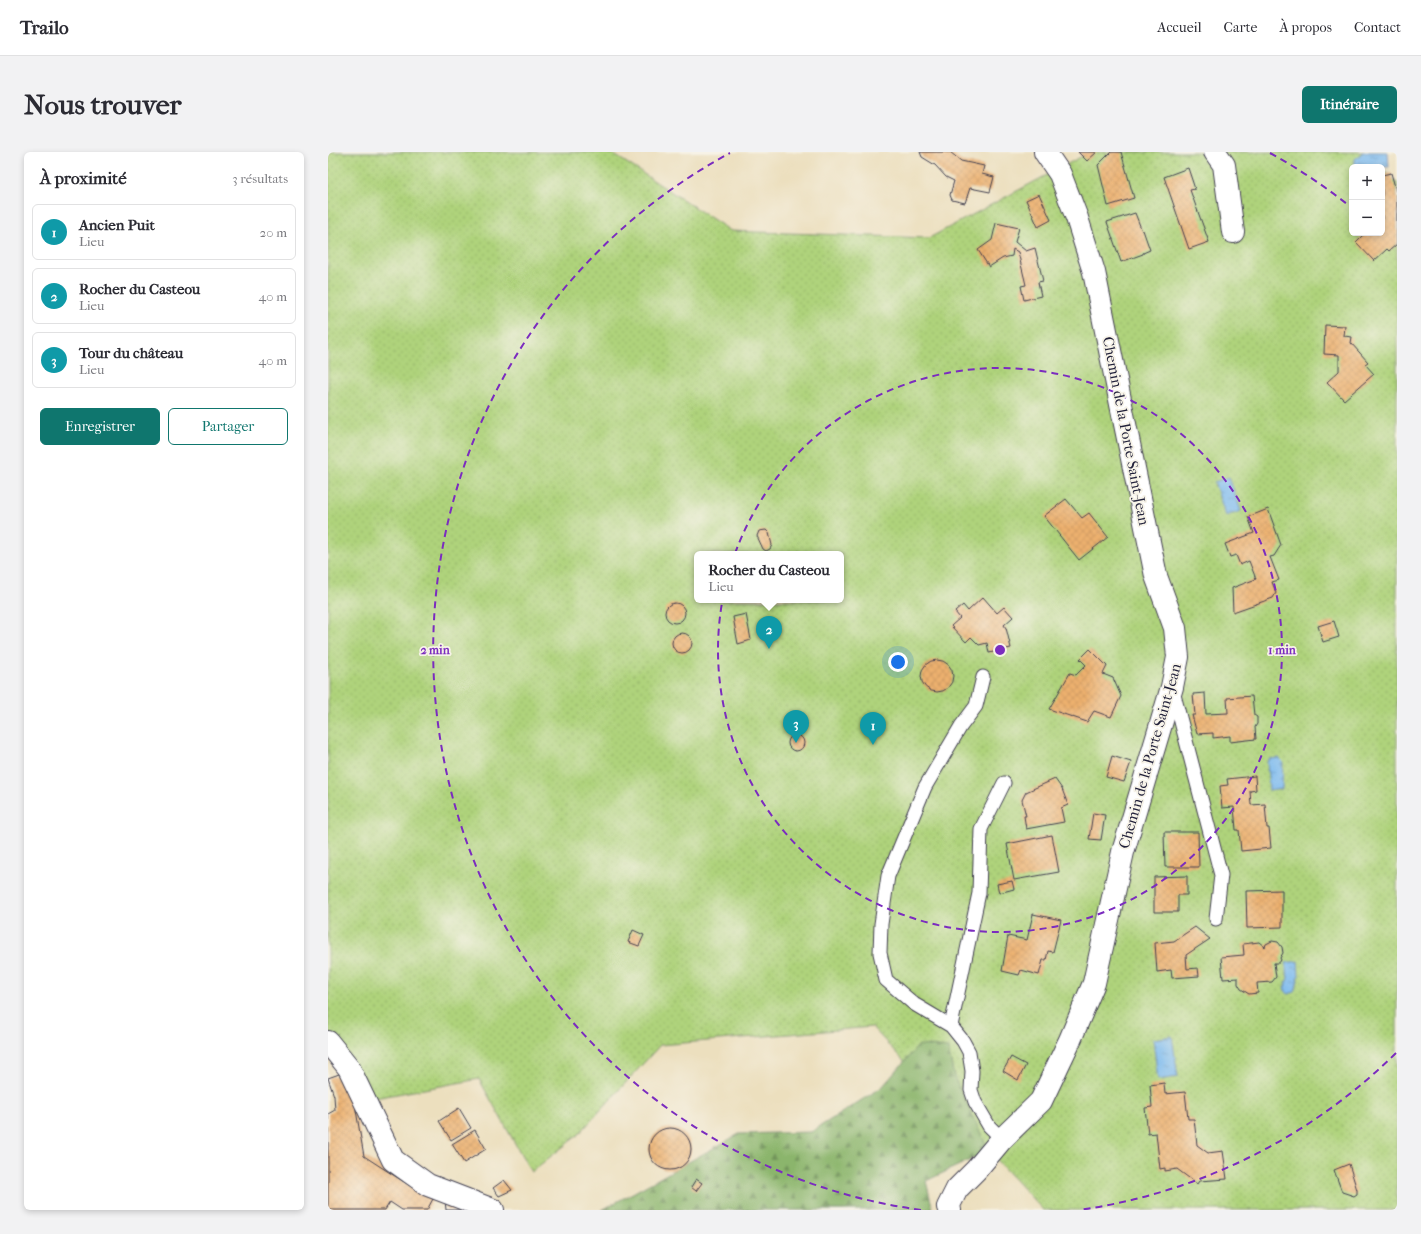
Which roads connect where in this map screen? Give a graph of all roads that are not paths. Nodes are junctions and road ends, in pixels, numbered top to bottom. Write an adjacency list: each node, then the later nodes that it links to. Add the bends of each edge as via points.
1 (1045, 152): 5 (street, Chemin de la Porte Saint-Jean, via 1060,174 1094,272 1156,576 1175,628 1178,657)
2 (1215, 152): 3 (street, via 1224,165)
3 (1233, 232)
4 (983, 677): 8 (lane, via 976,706 961,726 925,787 888,876 881,924 880,953 886,980 914,1004)
5 (1172, 687): 7 (lane, via 1221,875); 10 (street, Chemin de la Porte Saint-Jean, via 1123,852 1094,983 1041,1101)
6 (1004, 783): 8 (lane, via 981,828 979,893)
7 (1216, 919)
8 (951, 1026): 10 (lane, via 969,1052 971,1090 975,1102 989,1126)
9 (328, 1042): 11 (street, via 348,1068 393,1160 428,1185)
10 (1002, 1139): 12 (street, Chemin de la Porte Saint-Jean, via 958,1189 948,1207)
11 (493, 1210)
12 (950, 1210)

